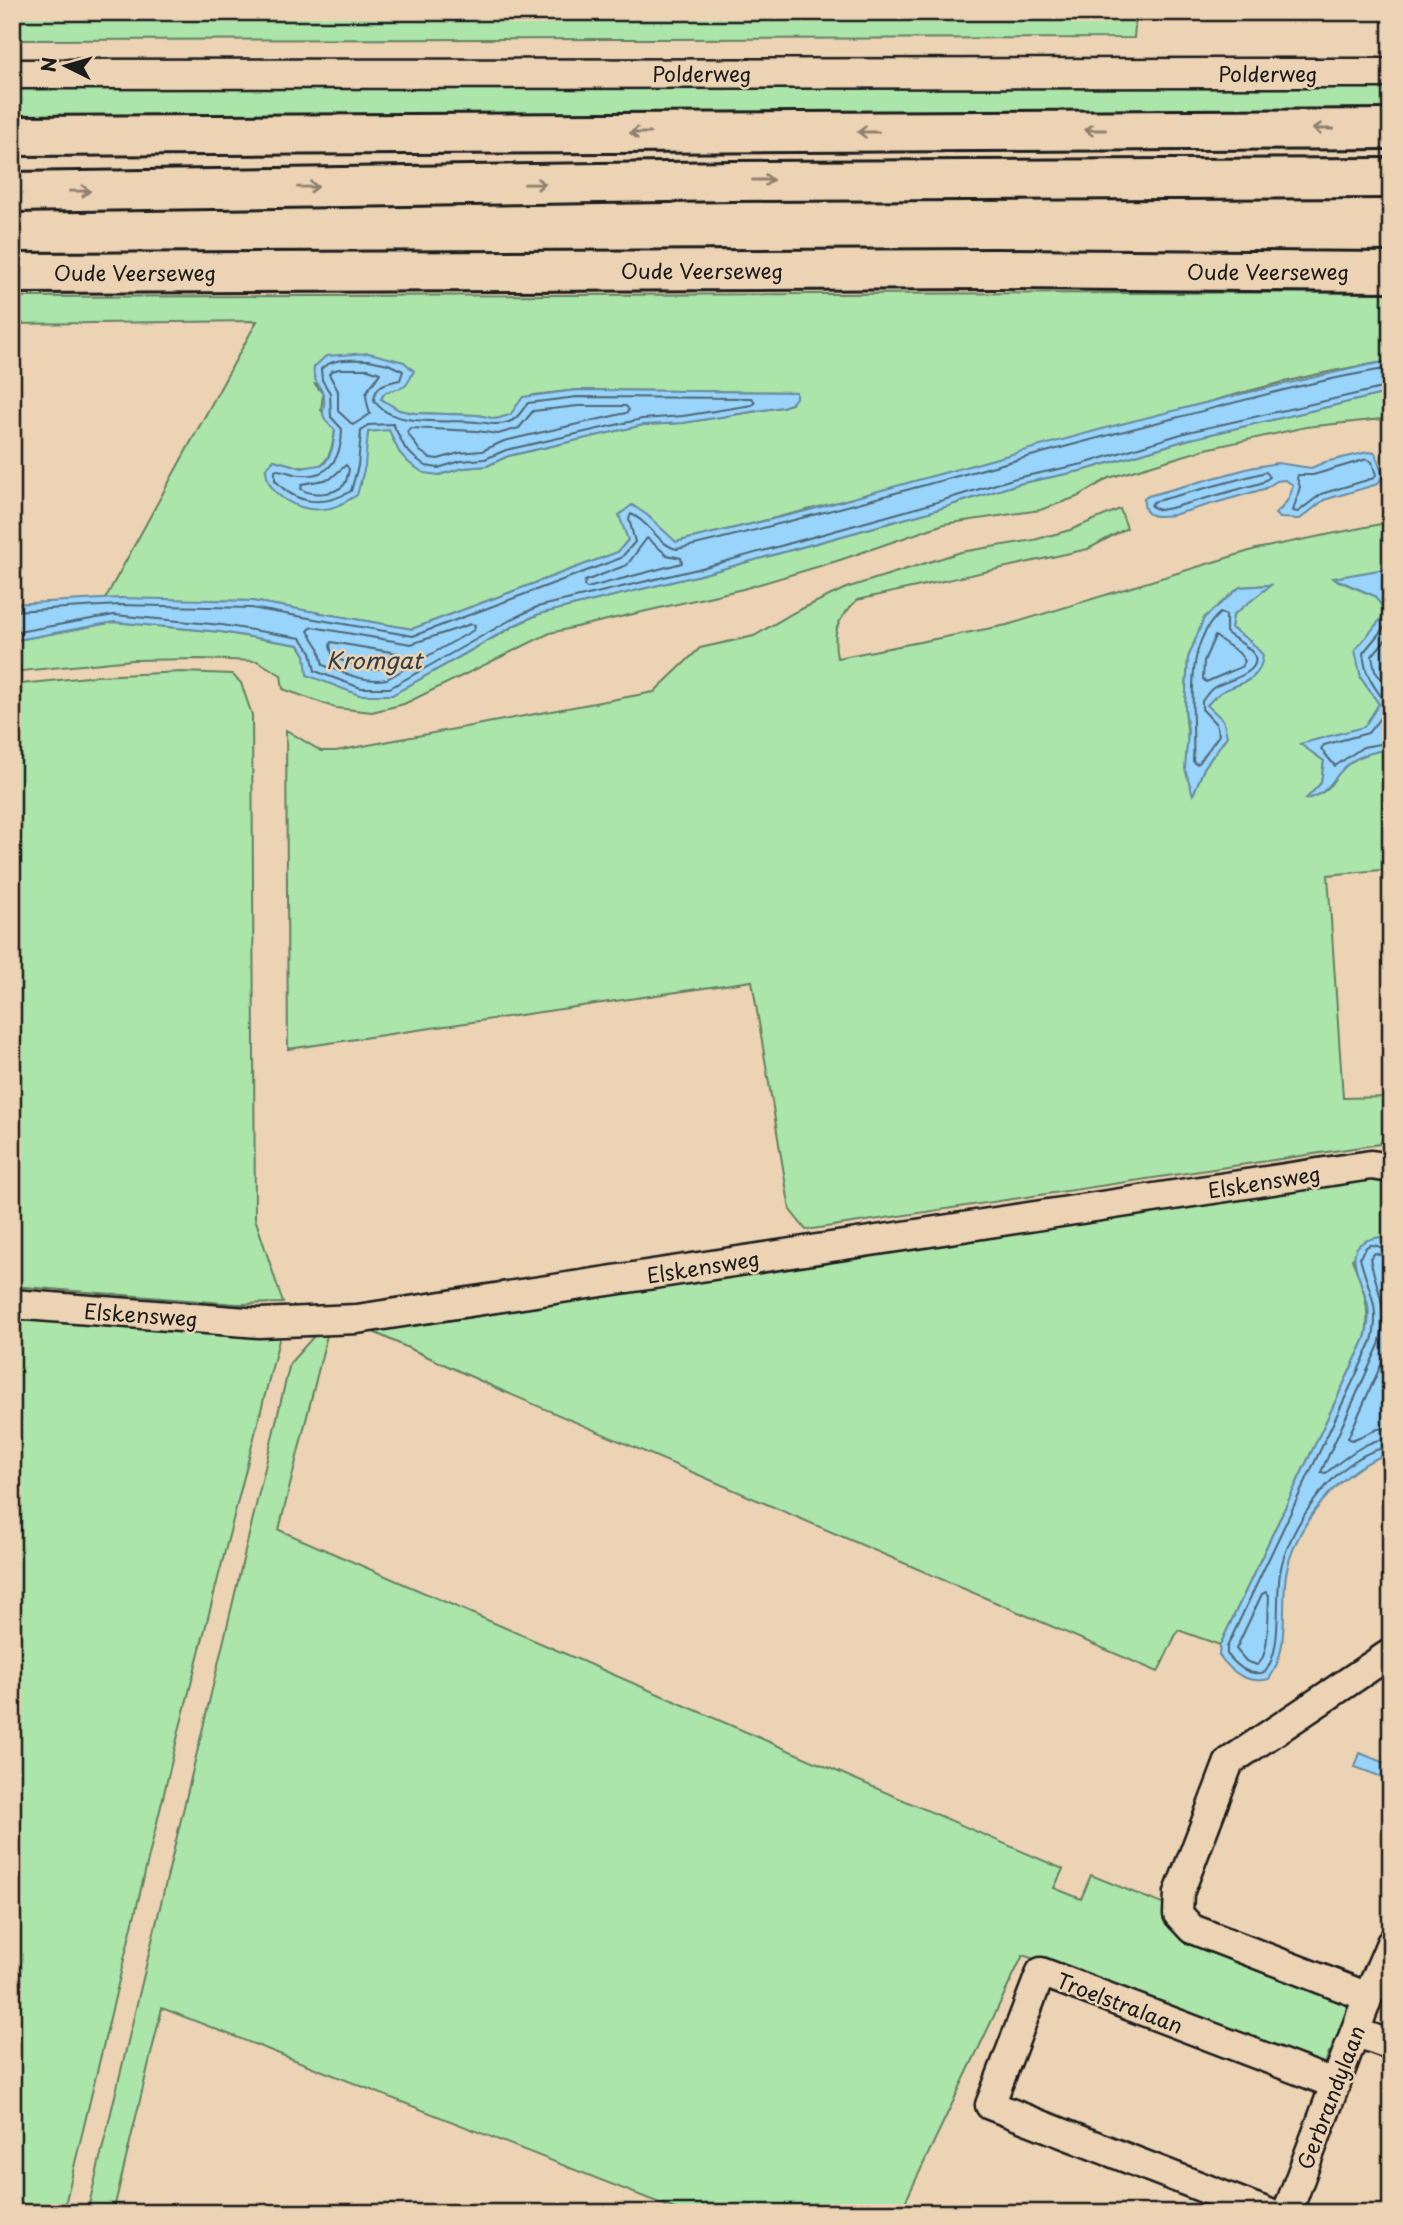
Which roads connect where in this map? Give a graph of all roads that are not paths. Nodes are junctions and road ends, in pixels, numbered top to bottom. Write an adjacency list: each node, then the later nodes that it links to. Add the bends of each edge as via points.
1 (1391, 73): 2 (street, Polderweg)
2 (12, 74)
3 (1391, 129): 4 (main road, one-way to 4)
4 (12, 136)
5 (1391, 178): 6 (main road, one-way to 5, via 734,180)
6 (12, 192)
7 (12, 272): 8 (main road, Oude Veerseweg)
8 (1391, 272)
9 (1391, 1168): 10 (street, Elskensweg, via 1371,1165 357,1319 259,1323)
10 (12, 1304)
11 (1391, 1653): 13 (street, via 1229,1762 1179,1893 1178,1914 1192,1930)
12 (1391, 1942): 13 (street, Gerbrandylaan)
13 (1368, 1997): 14 (street, Gerbrandylaan)
14 (1355, 2032): 15 (street); 16 (street, Gerbrandylaan)
15 (1391, 2045)
16 (1335, 2084): 17 (street, Troelstralaan, via 1041,1972 990,2105); 18 (street, Gerbrandylaan)
17 (1268, 2213)
18 (1287, 2213)

